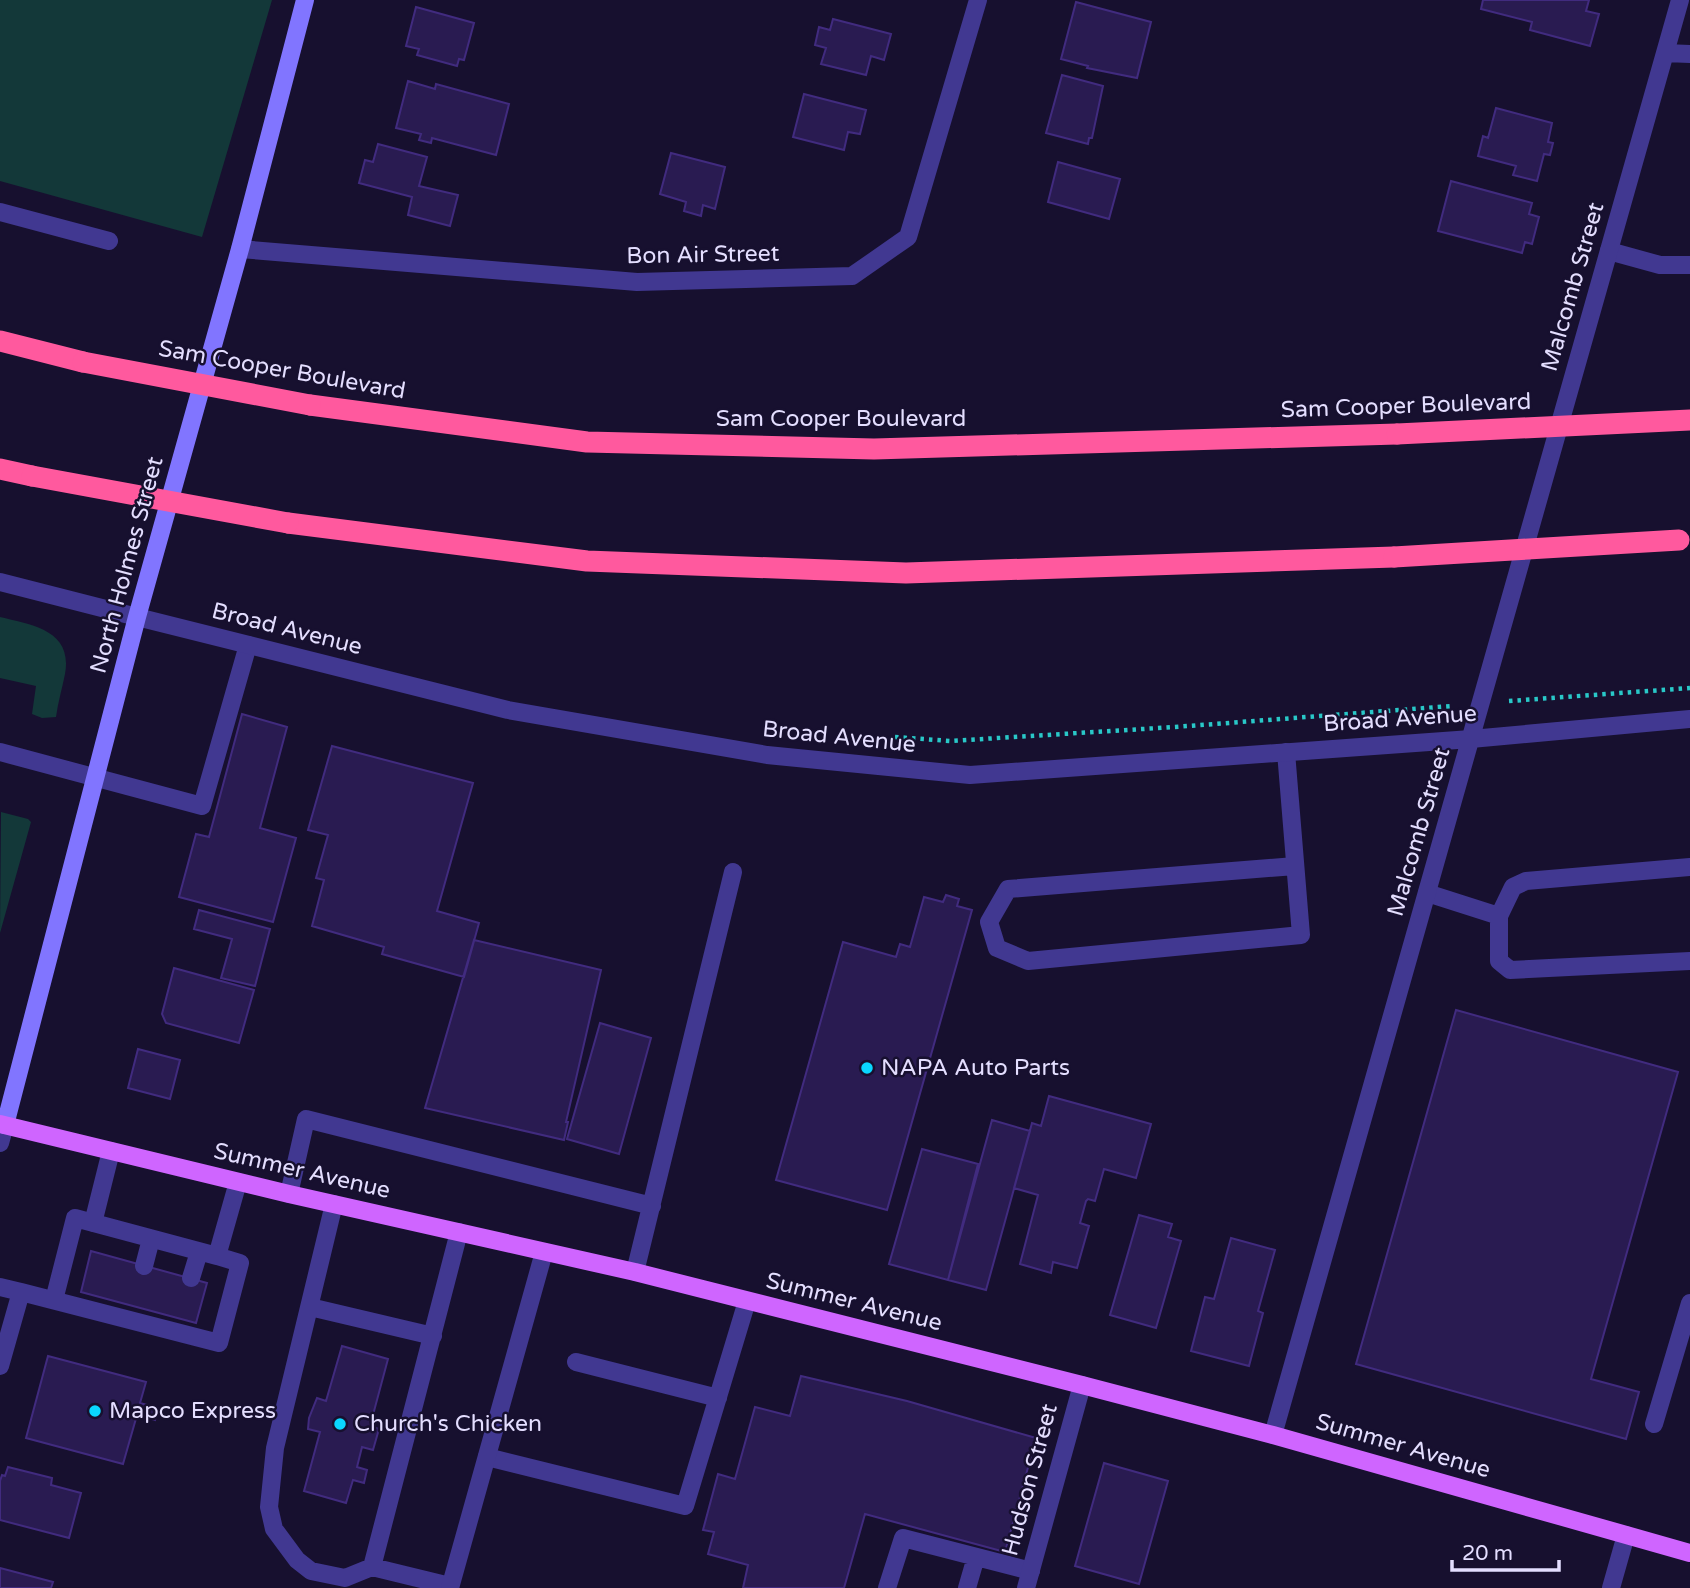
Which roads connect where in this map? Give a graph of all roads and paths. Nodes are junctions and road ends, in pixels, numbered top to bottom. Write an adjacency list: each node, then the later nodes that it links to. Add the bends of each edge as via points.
1 (304, 0): 8 (main road, North Holmes Street)
2 (978, 0): 8 (street, Bon Air Street, via 908,237 852,276 637,282)
3 (1680, 0): 4 (street, Malcomb Street)
4 (1665, 53): 5 (street); 9 (street, Malcomb Street)
5 (1690, 54)
6 (0, 212): 7 (street)
7 (109, 241)
8 (240, 249): 16 (main road, North Holmes Street)
9 (1609, 251): 10 (street, via 1660,265); 19 (street, Malcomb Street)
10 (1690, 265)
11 (0, 341): 12 (highway, Sam Cooper Boulevard, bridge, via 83,362 310,405 587,442 874,449)
12 (1690, 421)
13 (0, 469): 14 (highway, bridge, via 288,523 587,561 906,573 1394,557)
14 (1684, 540)
15 (0, 582): 16 (street, Broad Avenue)
16 (137, 617): 17 (street, Broad Avenue); 25 (main road, North Holmes Street)
17 (248, 645): 24 (street, Broad Avenue, via 508,710 767,755 970,775); 25 (street, via 202,806)
18 (1690, 688): 19 (path)
19 (1480, 704): 21 (path, via 950,741); 22 (street, Malcomb Street)
20 (1690, 719): 22 (street, Broad Avenue)
21 (882, 737)
22 (1471, 739): 24 (street, Broad Avenue); 29 (street, Malcomb Street)
23 (0, 752): 25 (street)
24 (1286, 752): 26 (street)
25 (96, 778): 32 (main road, North Holmes Street)
26 (1295, 866): 26 (street, via 1008,889 989,922 998,948 1028,961 1301,935)
27 (1690, 867): 30 (street, via 1526,881 1513,887)
28 (733, 872): 38 (street)
29 (1427, 893): 30 (street); 59 (street, Malcomb Street)
30 (1499, 916): 31 (street, via 1499,961 1510,970)
31 (1690, 961)
32 (3, 1124): 33 (street, North Holmes Street); 34 (main road, Summer Avenue)
33 (0, 1143)
34 (111, 1151): 35 (main road, Summer Avenue); 39 (street)
35 (238, 1182): 36 (main road, Summer Avenue); 43 (street)
36 (289, 1194): 37 (main road, Summer Avenue); 38 (street, via 306,1119)
37 (334, 1204): 40 (main road, Summer Avenue); 52 (street)
38 (652, 1206): 45 (street)
39 (93, 1223): 41 (street); 49 (street, via 75,1218)
40 (459, 1233): 42 (main road, Summer Avenue); 53 (street)
41 (151, 1239): 43 (street); 44 (street)
42 (544, 1252): 45 (main road, Summer Avenue); 60 (street)
43 (208, 1254): 46 (street); 49 (street, via 240,1263 219,1343 178,1325 130,1312)
44 (144, 1266)
45 (635, 1272): 50 (main road, Summer Avenue)
46 (191, 1278)
47 (0, 1287): 48 (street)
48 (21, 1292): 49 (street); 55 (street)
49 (54, 1300)
50 (747, 1301): 56 (main road, Summer Avenue); 57 (street)
51 (1690, 1303): 58 (street)
52 (310, 1307): 53 (street); 64 (street, via 275,1448 269,1507 274,1530 297,1560 312,1571 345,1578)
53 (433, 1336): 64 (street)
54 (576, 1362): 57 (street)
55 (0, 1366)
56 (1082, 1385): 59 (main road, Summer Avenue); 65 (street, Hudson Street)
57 (718, 1398): 60 (street, via 685,1506)
58 (1654, 1424)
59 (1273, 1435): 61 (main road, Summer Avenue)
60 (487, 1457): 66 (street)
61 (1626, 1535): 62 (main road, Summer Avenue); 69 (street)
62 (1690, 1553)
63 (976, 1557): 65 (street); 67 (street, via 903,1538); 68 (street)
64 (372, 1567): 66 (street)
65 (1028, 1580)
66 (450, 1587)
67 (887, 1588)
68 (967, 1588)
69 (1611, 1588)

